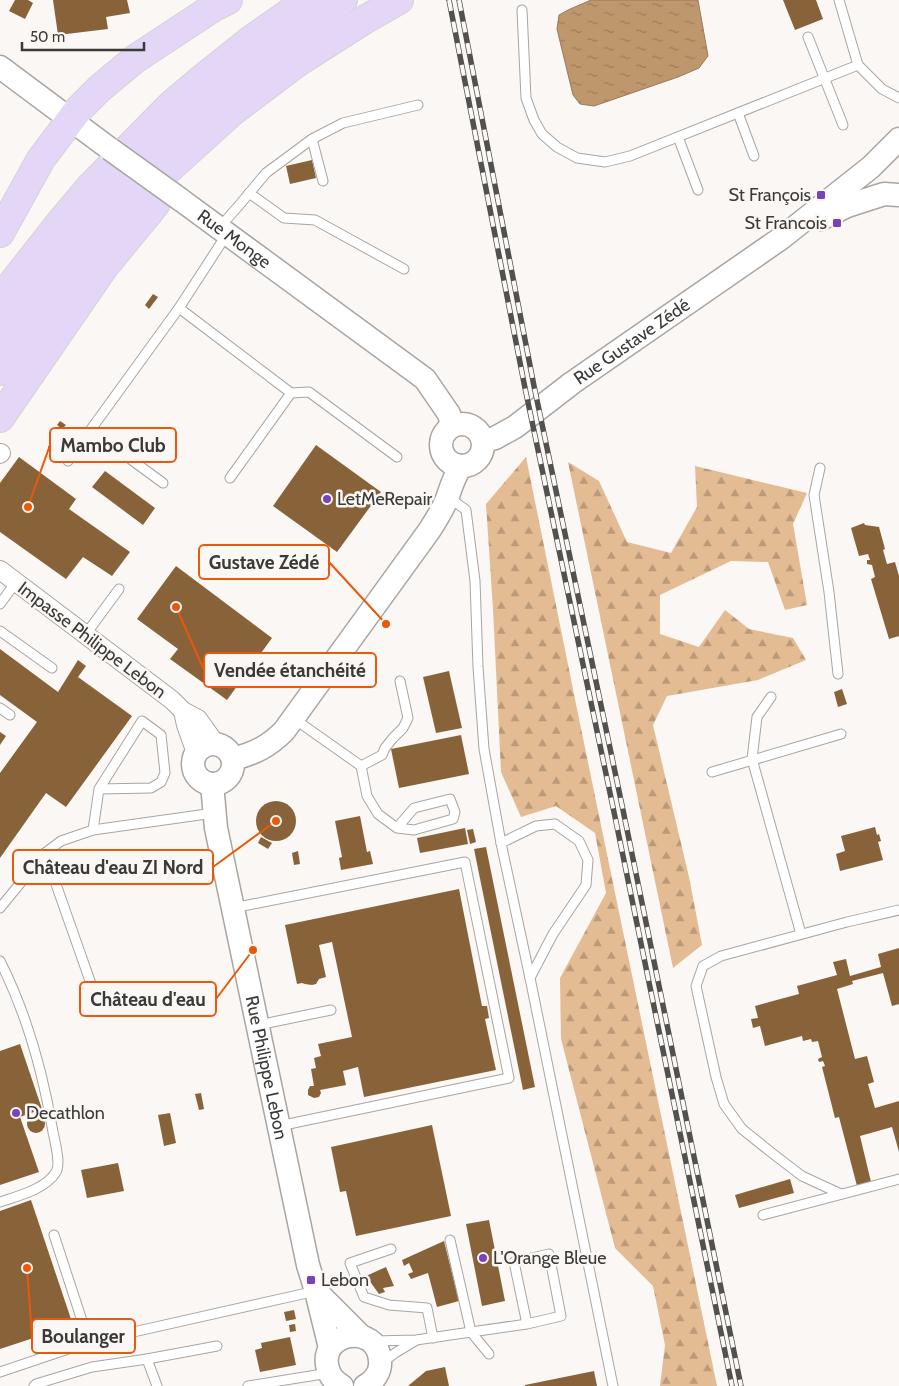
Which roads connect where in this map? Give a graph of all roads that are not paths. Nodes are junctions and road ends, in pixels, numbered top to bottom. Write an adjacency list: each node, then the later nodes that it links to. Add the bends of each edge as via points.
1 (228, 0): 14 (highway, via 135,59)
2 (308, 0): 29 (highway, via 171,105 91,186)
3 (343, 0): 31 (highway, via 281,42 216,94 169,138 86,223)
4 (399, 0): 19 (highway, via 298,62 233,112)
5 (839, 0): 8 (lane)
6 (522, 10): 16 (lane, via 526,98 542,134 557,147 577,158 605,162)
7 (808, 37): 10 (lane)
8 (858, 65): 10 (lane); 11 (lane, via 882,89)
9 (0, 67): 14 (street, Rue Monge)
10 (824, 79): 13 (lane); 15 (lane)
11 (899, 98)
12 (418, 105): 17 (lane, via 343,123)
13 (738, 113): 16 (lane); 20 (lane)
14 (70, 120): 25 (street, Rue Monge, bridge); 26 (highway, via 41,159)
15 (843, 125)
16 (678, 137): 22 (lane)
17 (312, 139): 21 (lane); 23 (lane, via 266,173)
18 (899, 140): 27 (street, Rue Gustave Zédé, via 871,167)
19 (185, 155): 32 (highway, via 102,235); 34 (highway, via 154,206 104,267)
20 (754, 156)
21 (323, 180)
22 (698, 190)
23 (249, 193): 25 (lane); 28 (lane, via 284,218 315,220)
24 (899, 195): 27 (street, Rue Gustave Zédé, via 884,194 847,206)
25 (223, 230): 30 (lane); 35 (street, Rue Monge, via 425,379 449,414)
26 (0, 233)
27 (780, 239): 37 (street, Rue Gustave Zédé, via 572,383 515,427 495,438)
28 (404, 269)
29 (0, 299)
30 (178, 308): 33 (lane); 36 (lane)
31 (0, 336)
32 (0, 371)
33 (291, 393): 38 (lane, via 309,392); 42 (lane)
34 (0, 418)
35 (452, 426): 37 (street, via 471,426 477,429); 40 (street, via 442,435 441,449 448,461)
36 (91, 430): 39 (lane); 43 (lane)
37 (483, 440): 40 (street, via 478,459)
38 (397, 457)
39 (68, 461)
40 (461, 466): 44 (street)
41 (820, 468): 52 (lane, via 814,495)
42 (230, 478)
43 (163, 484)
44 (448, 496): 57 (street, via 429,531); 69 (lane, via 466,510 475,581 484,749)
45 (0, 570): 46 (street, Impasse Philippe Lebon)
46 (16, 582): 48 (lane); 50 (street, Impasse Philippe Lebon)
47 (119, 589): 50 (lane)
48 (0, 604)
49 (0, 631): 51 (lane)
50 (86, 634): 59 (street, Impasse Philippe Lebon, via 198,720)
51 (52, 668)
52 (838, 674)
53 (400, 681): 62 (lane, via 408,718 382,754)
54 (771, 697): 61 (lane, via 757,717)
55 (0, 708): 56 (lane)
56 (10, 716)
57 (293, 718): 60 (street, via 276,740); 62 (lane)
58 (841, 734): 61 (lane)
59 (205, 748): 60 (street, via 220,744 229,750); 64 (street, via 193,759 194,771 201,780)
60 (233, 759): 64 (street, via 234,767 226,780)
61 (752, 759): 63 (lane); 74 (lane)
62 (361, 766): 67 (lane, via 367,796 378,814)
63 (712, 772)
64 (212, 784): 66 (street, Rue Philippe Lebon)
65 (99, 789): 65 (lane, via 142,721 161,735 165,773 161,782 151,788); 68 (lane)
66 (214, 813): 68 (lane); 72 (street, Rue Philippe Lebon)
67 (397, 828): 67 (lane, via 414,830 453,819 455,812 450,799 414,808)
68 (93, 830): 70 (lane, via 61,840)
69 (501, 842): 76 (lane); 76 (lane, via 536,826 555,824 579,841 588,860 586,885 553,934)
70 (45, 853): 71 (lane); 77 (lane, via 96,998 111,1007)
71 (0, 908)
72 (232, 908): 79 (street, Rue Philippe Lebon); 80 (lane, via 465,862 509,1078)
73 (899, 910): 74 (lane)
74 (801, 934): 82 (lane, via 721,956 703,966 696,986 724,1104 742,1129 772,1153 802,1176)
75 (0, 961): 83 (lane, via 13,987 31,1041 49,1104 57,1151 57,1170 48,1183)
76 (530, 978): 106 (lane)
77 (136, 1002)
78 (331, 1010): 79 (lane)
79 (257, 1026): 80 (street, Rue Philippe Lebon)
80 (278, 1126): 88 (street, Rue Philippe Lebon)
81 (899, 1179): 82 (lane)
82 (841, 1194): 84 (lane)
83 (0, 1202)
84 (763, 1215)
85 (54, 1235): 94 (lane)
86 (450, 1240): 90 (lane)
87 (391, 1249): 91 (lane, via 350,1263 364,1297 389,1305 428,1308)
88 (316, 1291): 92 (street, Rue Philippe Lebon); 94 (lane); 96 (street, Rue Philippe Lebon)
89 (527, 1324): 89 (lane, via 561,1316 549,1254 514,1262); 90 (lane)
90 (471, 1332): 91 (lane); 97 (lane)
91 (432, 1338): 93 (lane)
92 (366, 1339): 93 (lane); 96 (street, via 352,1335 343,1337); 99 (street, via 376,1348)
93 (416, 1340): 99 (lane)
94 (89, 1342): 100 (lane)
95 (217, 1346): 98 (lane)
96 (330, 1348): 101 (street, Rue Philippe Lebon, via 327,1365)
97 (489, 1354)
98 (147, 1359): 102 (lane, via 92,1367); 103 (lane)
99 (380, 1365): 105 (street, via 378,1373)
100 (0, 1372)
101 (337, 1382): 104 (lane)
102 (34, 1386)
103 (157, 1386)
104 (248, 1386)
105 (366, 1386)
106 (613, 1386)

